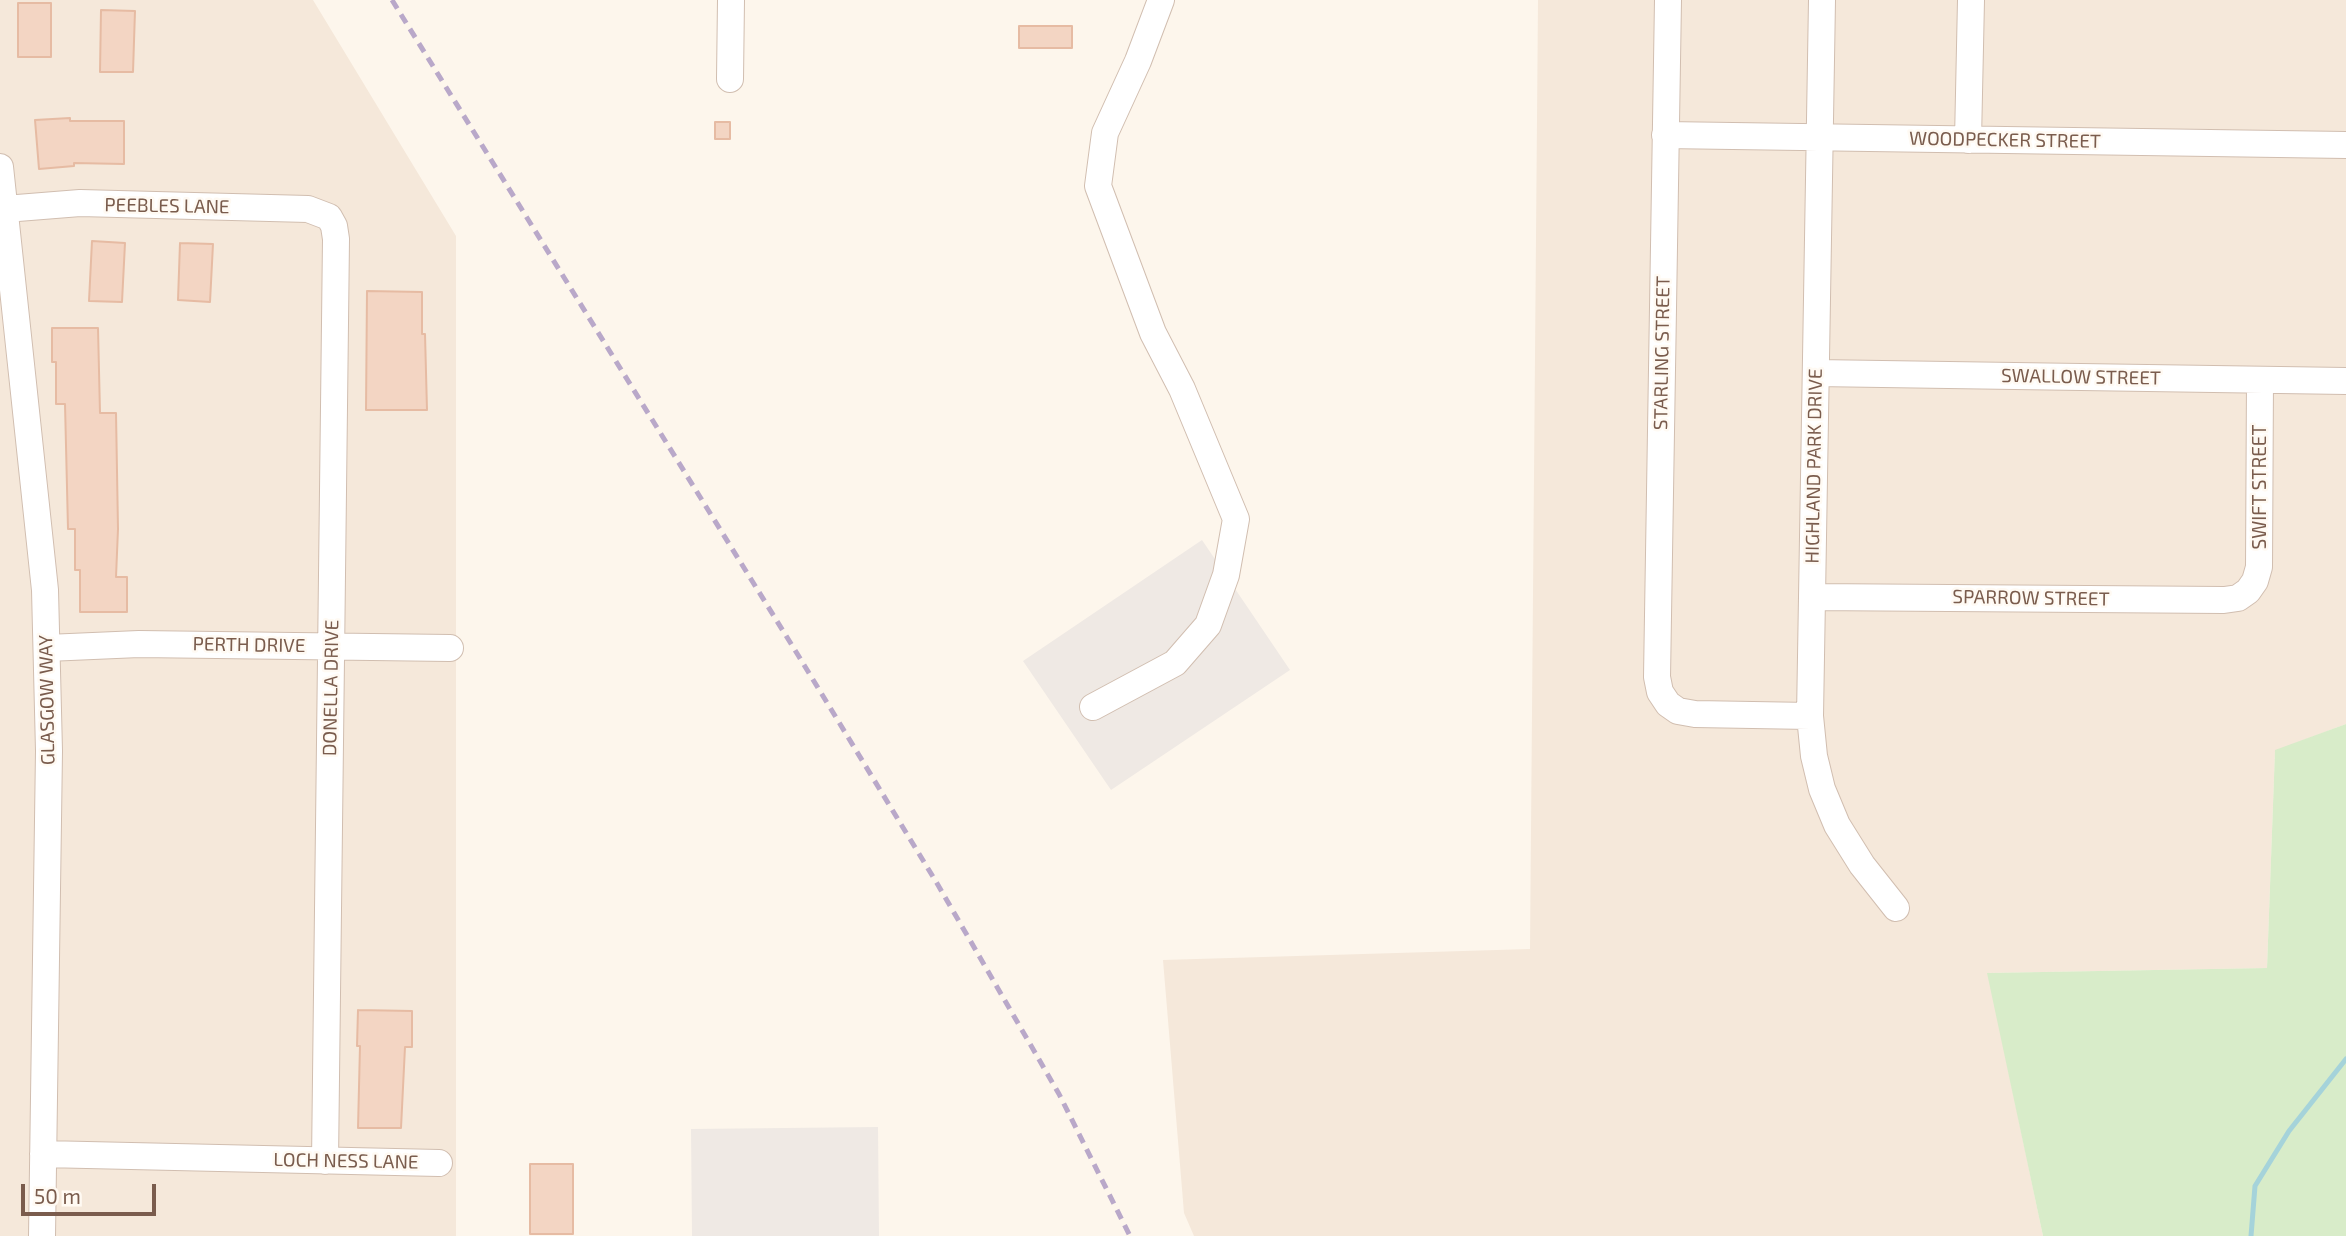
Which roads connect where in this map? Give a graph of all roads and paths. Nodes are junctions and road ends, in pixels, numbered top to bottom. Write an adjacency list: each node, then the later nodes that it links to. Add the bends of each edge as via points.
1 (732, 0): 6 (street)
2 (1161, 0): 23 (street, via 1105,133 1098,186 1153,333 1182,389 1236,519 1226,576 1208,625 1175,663)
3 (1668, 0): 7 (street, STARLING STREET)
4 (1822, 0): 8 (street, HIGHLAND PARK DRIVE)
5 (1971, 0): 9 (street)
6 (730, 79)
7 (1665, 135): 8 (street, WOODPECKER STREET); 24 (street, STARLING STREET, via 1660,692 1668,704 1695,714)
8 (1819, 138): 9 (street, WOODPECKER STREET); 14 (street, HIGHLAND PARK DRIVE)
9 (1968, 140): 10 (street, WOODPECKER STREET)
10 (2346, 145)
11 (0, 167): 12 (street, GLASGOW WAY)
12 (5, 209): 13 (street, PEEBLES LANE, via 80,203 308,209); 17 (street, GLASGOW WAY)
13 (328, 217): 20 (street, DONELLA DRIVE, via 336,239)
14 (1816, 373): 15 (street, SWALLOW STREET); 19 (street, HIGHLAND PARK DRIVE)
15 (2260, 380): 16 (street, SWALLOW STREET); 18 (street, SWIFT STREET, via 2259,567)
16 (2346, 382)
17 (12, 391): 21 (street, GLASGOW WAY, via 43,563)
18 (2248, 591): 19 (street, SPARROW STREET, via 2224,600)
19 (1812, 597): 24 (street, HIGHLAND PARK DRIVE)
20 (331, 646): 21 (street, PERTH DRIVE); 22 (street, PERTH DRIVE); 27 (street, DONELLA DRIVE)
21 (47, 648): 26 (street, GLASGOW WAY)
22 (450, 648)
23 (1093, 707)
24 (1810, 716): 25 (street, HIGHLAND PARK DRIVE, via 1822,789 1838,825)
25 (1896, 908)
26 (43, 1154): 27 (street, LOCH NESS LANE); 29 (street, GLASGOW WAY)
27 (325, 1161): 28 (street, LOCH NESS LANE)
28 (439, 1163)
29 (42, 1236)

